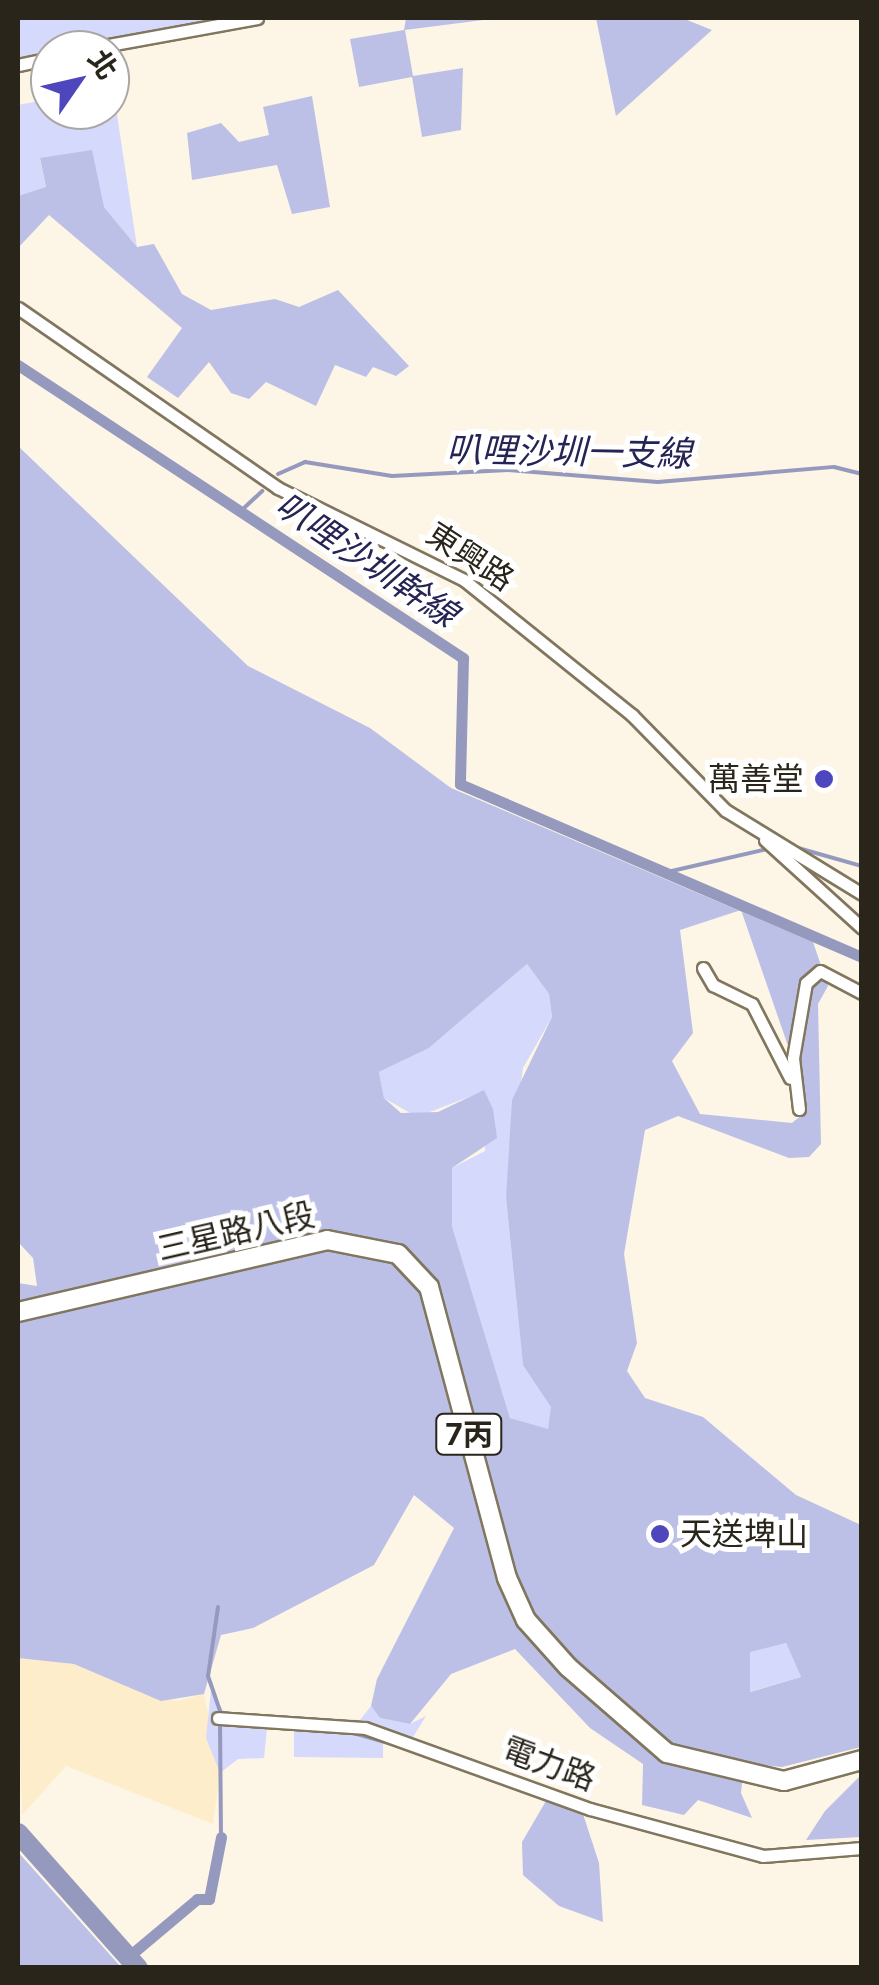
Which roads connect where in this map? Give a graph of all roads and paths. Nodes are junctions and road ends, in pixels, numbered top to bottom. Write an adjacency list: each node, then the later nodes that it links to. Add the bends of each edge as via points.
1 (256, 18): 2 (street)
2 (130, 41)
3 (18, 308): 4 (street, 東興路, via 278,488 464,580 619,704)
4 (759, 835): 5 (street, 東興路); 6 (street)
5 (862, 894)
6 (862, 928)
7 (704, 968): 9 (street, via 713,985 752,1004)
8 (862, 992): 9 (street, via 820,971 806,984)
9 (796, 1091): 10 (street)
10 (799, 1109)
11 (18, 1312): 13 (main road, 三星路八段 / 7丙, via 326,1240 398,1254 429,1287 508,1578 526,1620 568,1666 667,1753 784,1780)
12 (218, 1718): 14 (street, 電力路, via 365,1728 590,1809 763,1856)
13 (862, 1760)
14 (862, 1848)

